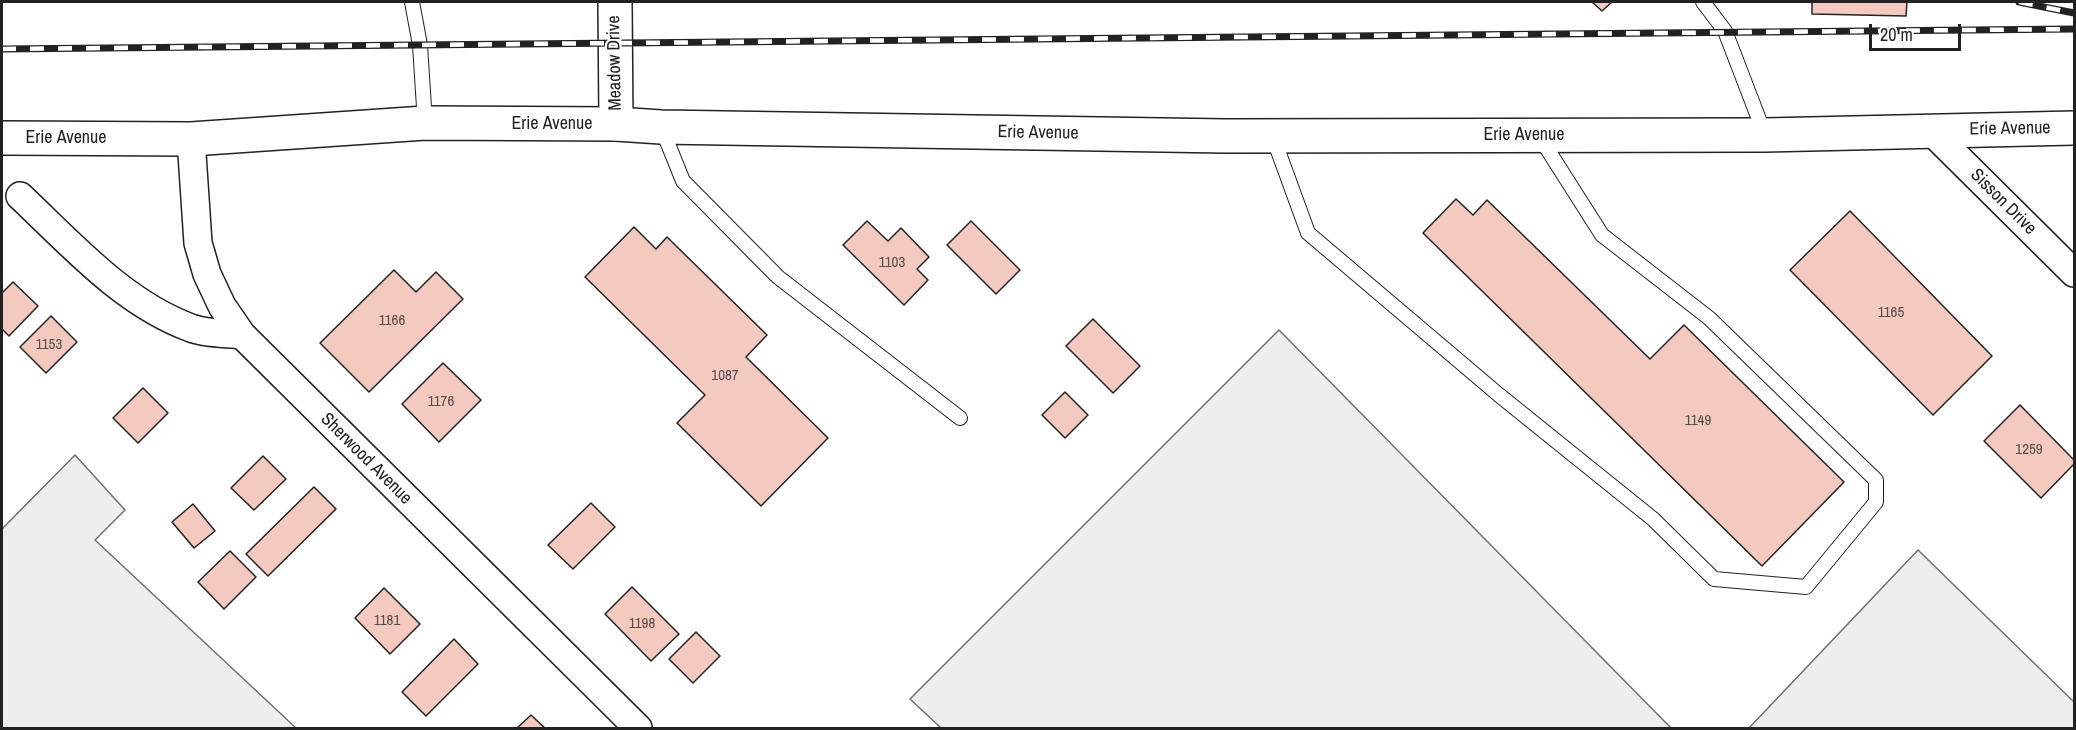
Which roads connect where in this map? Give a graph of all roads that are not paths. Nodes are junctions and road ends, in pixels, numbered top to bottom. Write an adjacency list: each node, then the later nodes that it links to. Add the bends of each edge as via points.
1 (412, 2): 4 (lane, via 420,45)
2 (615, 2): 5 (main road, Meadow Drive)
3 (1703, 2): 11 (lane, via 1725,31)
4 (425, 123): 5 (main road, Erie Avenue); 13 (main road, Erie Avenue)
5 (616, 124): 6 (main road, Erie Avenue)
6 (661, 127): 9 (main road, Erie Avenue); 17 (lane, via 682,181 777,277)
7 (2074, 128): 8 (main road, Erie Avenue)
8 (1931, 131): 11 (main road, Erie Avenue); 15 (street, Sisson Drive)
9 (1272, 135): 10 (main road, Erie Avenue); 10 (lane, via 1308,233 1653,519 1714,579 1806,586 1876,502 1876,480 1709,318 1602,235)
10 (1538, 135): 11 (main road, Erie Avenue)
11 (1766, 135)
12 (2, 138): 13 (main road, Erie Avenue)
13 (191, 139): 16 (street, Sherwood Avenue, via 198,243 222,306)
14 (20, 196): 16 (street, via 98,271 150,310 194,329)
15 (2072, 264)
16 (242, 335): 18 (street, Sherwood Avenue)
17 (960, 418)
18 (638, 729)

